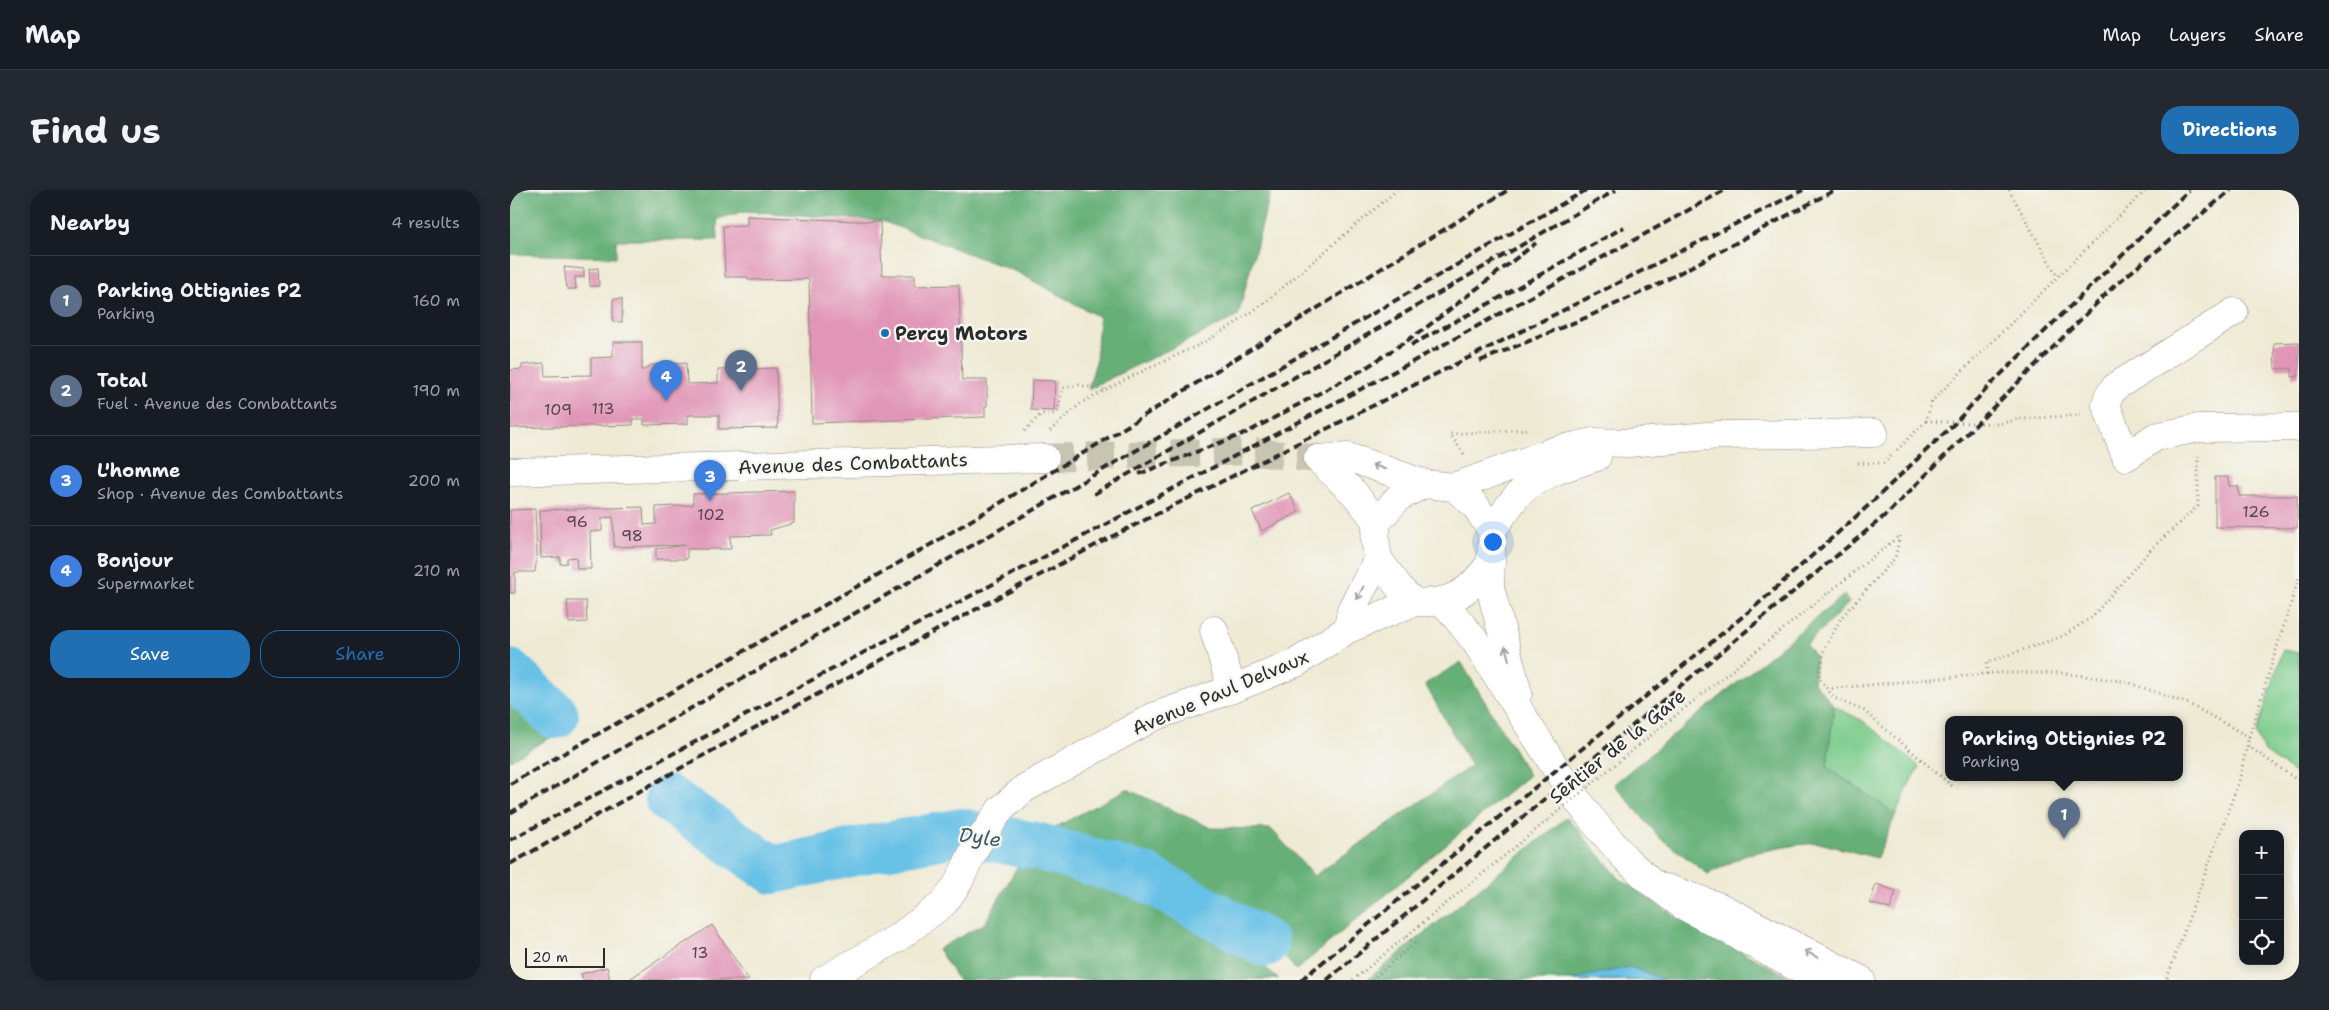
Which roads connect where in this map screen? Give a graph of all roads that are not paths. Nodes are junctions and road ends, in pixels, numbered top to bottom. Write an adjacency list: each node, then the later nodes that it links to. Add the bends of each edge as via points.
1 (2234, 312): 2 (main road, via 2111,392 2106,405 2126,457 2155,437 2198,428)
2 (2299, 427)
3 (1874, 433): 4 (main road, via 1695,436)
4 (1628, 443): 8 (main road, via 1593,442); 10 (main road, via 1531,484 1517,496)
5 (1027, 458): 6 (main road, Avenue des Combattants)
6 (510, 472)
7 (1425, 484): 8 (main road); 9 (main road, via 1398,498); 9 (main road, one-way to 9, via 1348,457 1318,459 1354,493)
8 (1454, 487): 10 (main road, via 1475,505)
9 (1377, 522): 11 (main road)
10 (1492, 531): 12 (main road)
11 (1378, 559): 14 (main road); 16 (main road, one-way to 16, via 1351,610)
12 (1490, 562): 13 (main road, via 1475,584); 18 (main road, one-way to 12, via 1490,587)
13 (1443, 601): 14 (main road); 18 (main road, via 1475,641)
14 (1414, 602): 16 (main road, Avenue Paul Delvaux)
15 (1214, 630): 17 (main road)
16 (1348, 630): 17 (main road, Avenue Paul Delvaux, via 1296,663)
17 (1232, 689): 20 (main road, Avenue Paul Delvaux, via 1153,717 1025,788 1000,810 943,904 899,936)
18 (1524, 717): 19 (main road, via 1594,822)
19 (1651, 882): 21 (main road, via 1682,905); 22 (main road, one-way to 19, via 1720,907)
20 (824, 980)
21 (1820, 980)
22 (1861, 980)

